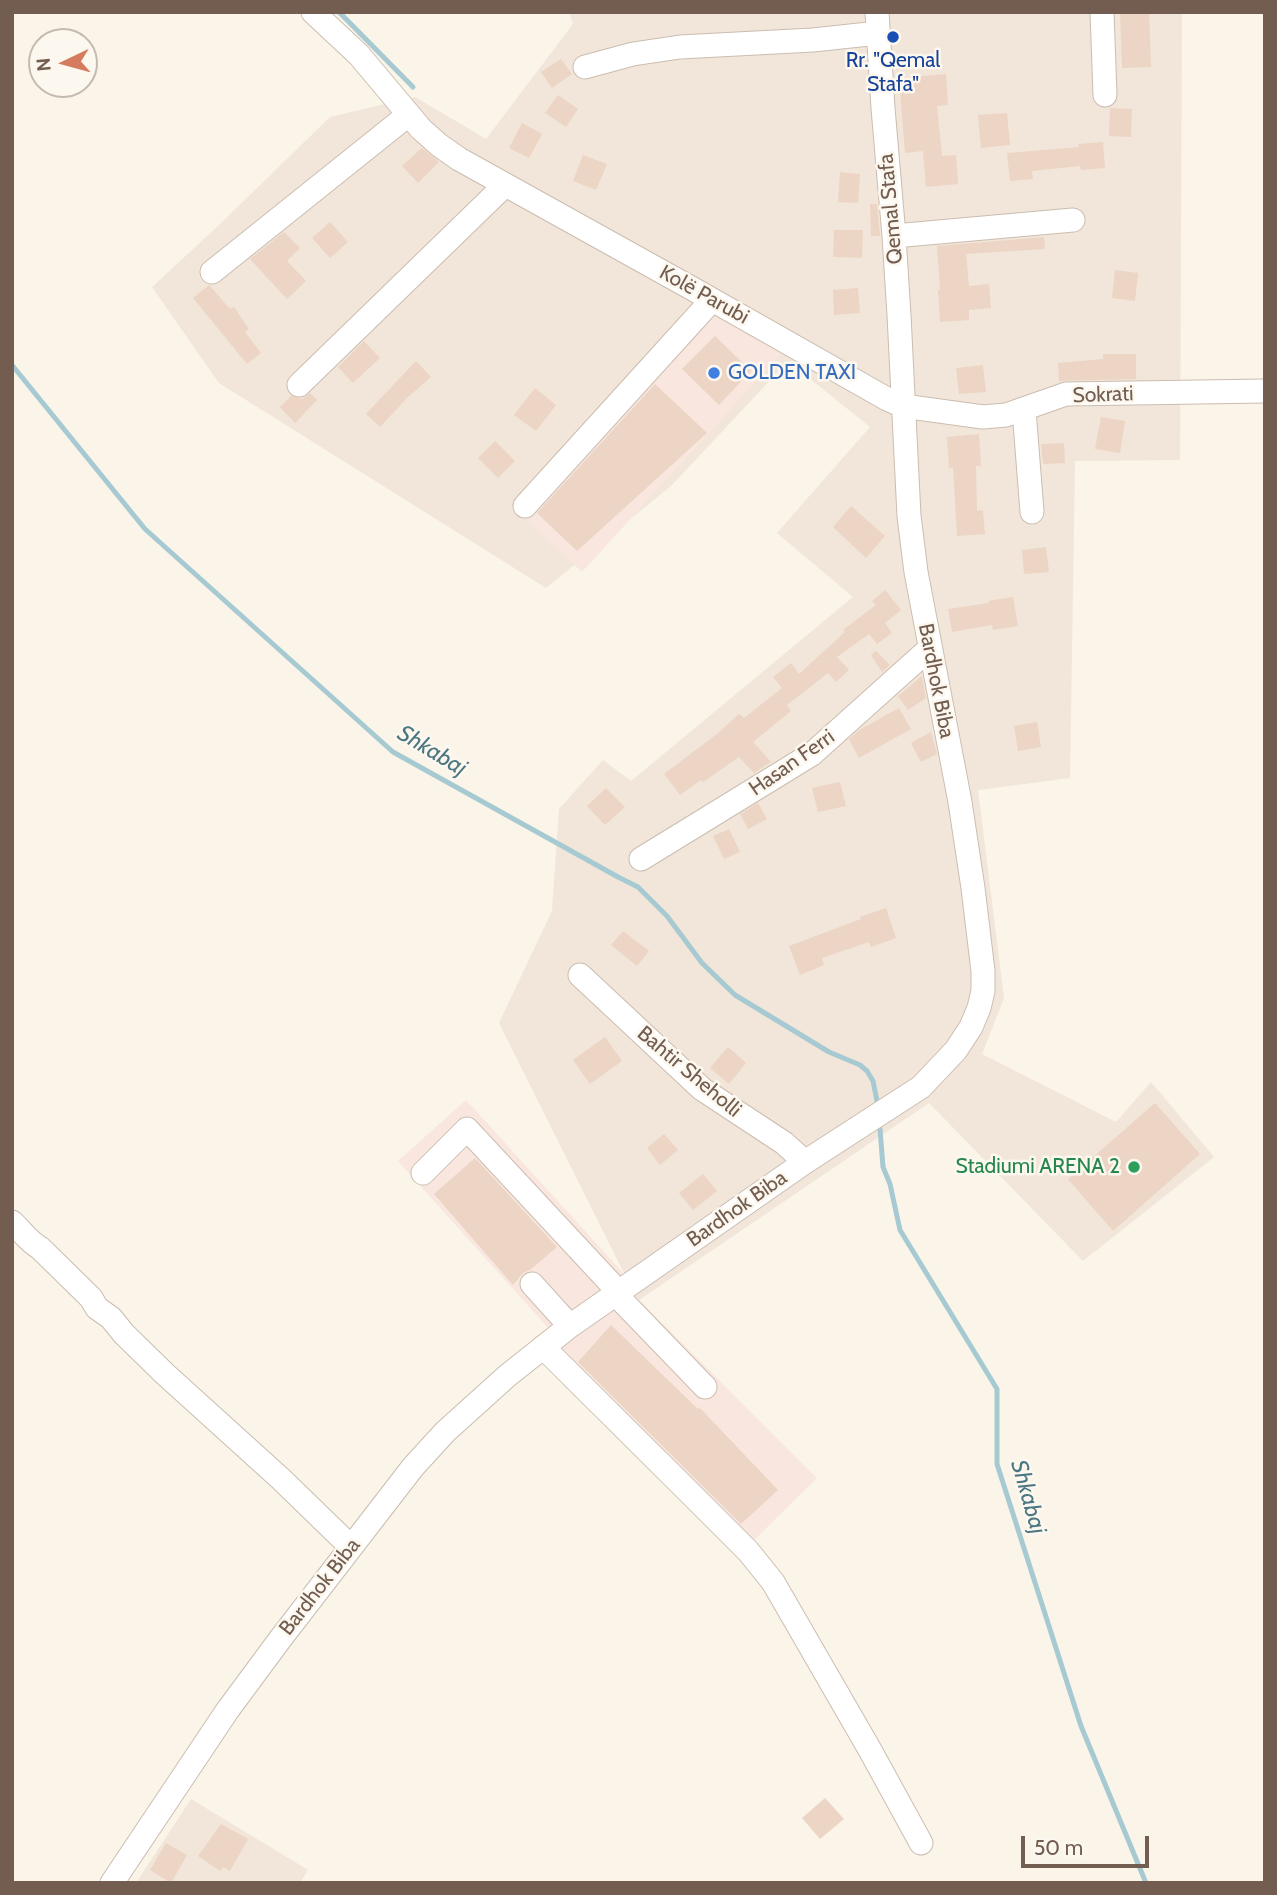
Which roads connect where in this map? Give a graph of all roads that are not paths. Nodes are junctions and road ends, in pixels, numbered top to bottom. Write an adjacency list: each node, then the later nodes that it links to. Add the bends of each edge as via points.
1 (313, 12): 6 (street, Kolë Parubi, via 359,55)
2 (1102, 12): 5 (street)
3 (878, 22): 4 (street, via 802,41 680,47); 9 (street, Qemal Stafa)
4 (584, 67)
5 (1105, 95)
6 (408, 115): 7 (street, Kolë Parubi, via 439,145); 10 (street)
7 (504, 186): 11 (street, Kolë Parubi); 12 (street)
8 (1073, 220): 9 (street)
9 (894, 236): 14 (street, Qemal Stafa)
10 (212, 272)
11 (712, 300): 14 (street, Kolë Parubi); 16 (street)
12 (299, 385)
13 (1265, 391): 15 (street, Sokrati, via 1066,394)
14 (903, 406): 15 (street, Sokrati, via 983,417); 18 (street, Bardhok Biba, via 909,516)
15 (1024, 410): 17 (street)
16 (525, 506)
17 (1032, 512)
18 (929, 649): 19 (street, Hasan Ferri, via 812,754); 21 (street, Bardhok Biba, via 973,888 983,971 979,1008 956,1050 921,1087)
19 (641, 859)
20 (580, 975): 21 (street, Bahtir Sheholli, via 702,1089)
21 (805, 1161): 25 (street, Bardhok Biba)
22 (423, 1173): 25 (street, via 467,1129)
23 (12, 1222): 29 (street, via 124,1334)
24 (532, 1284): 26 (street)
25 (618, 1294): 26 (street, Bardhok Biba); 28 (street)
26 (570, 1326): 27 (street, Bardhok Biba)
27 (543, 1348): 29 (street, Bardhok Biba, via 445,1432); 30 (street, via 748,1551 773,1582)
28 (705, 1387)
29 (352, 1547): 31 (street, Bardhok Biba, via 227,1711)
30 (921, 1843)
31 (112, 1883)

